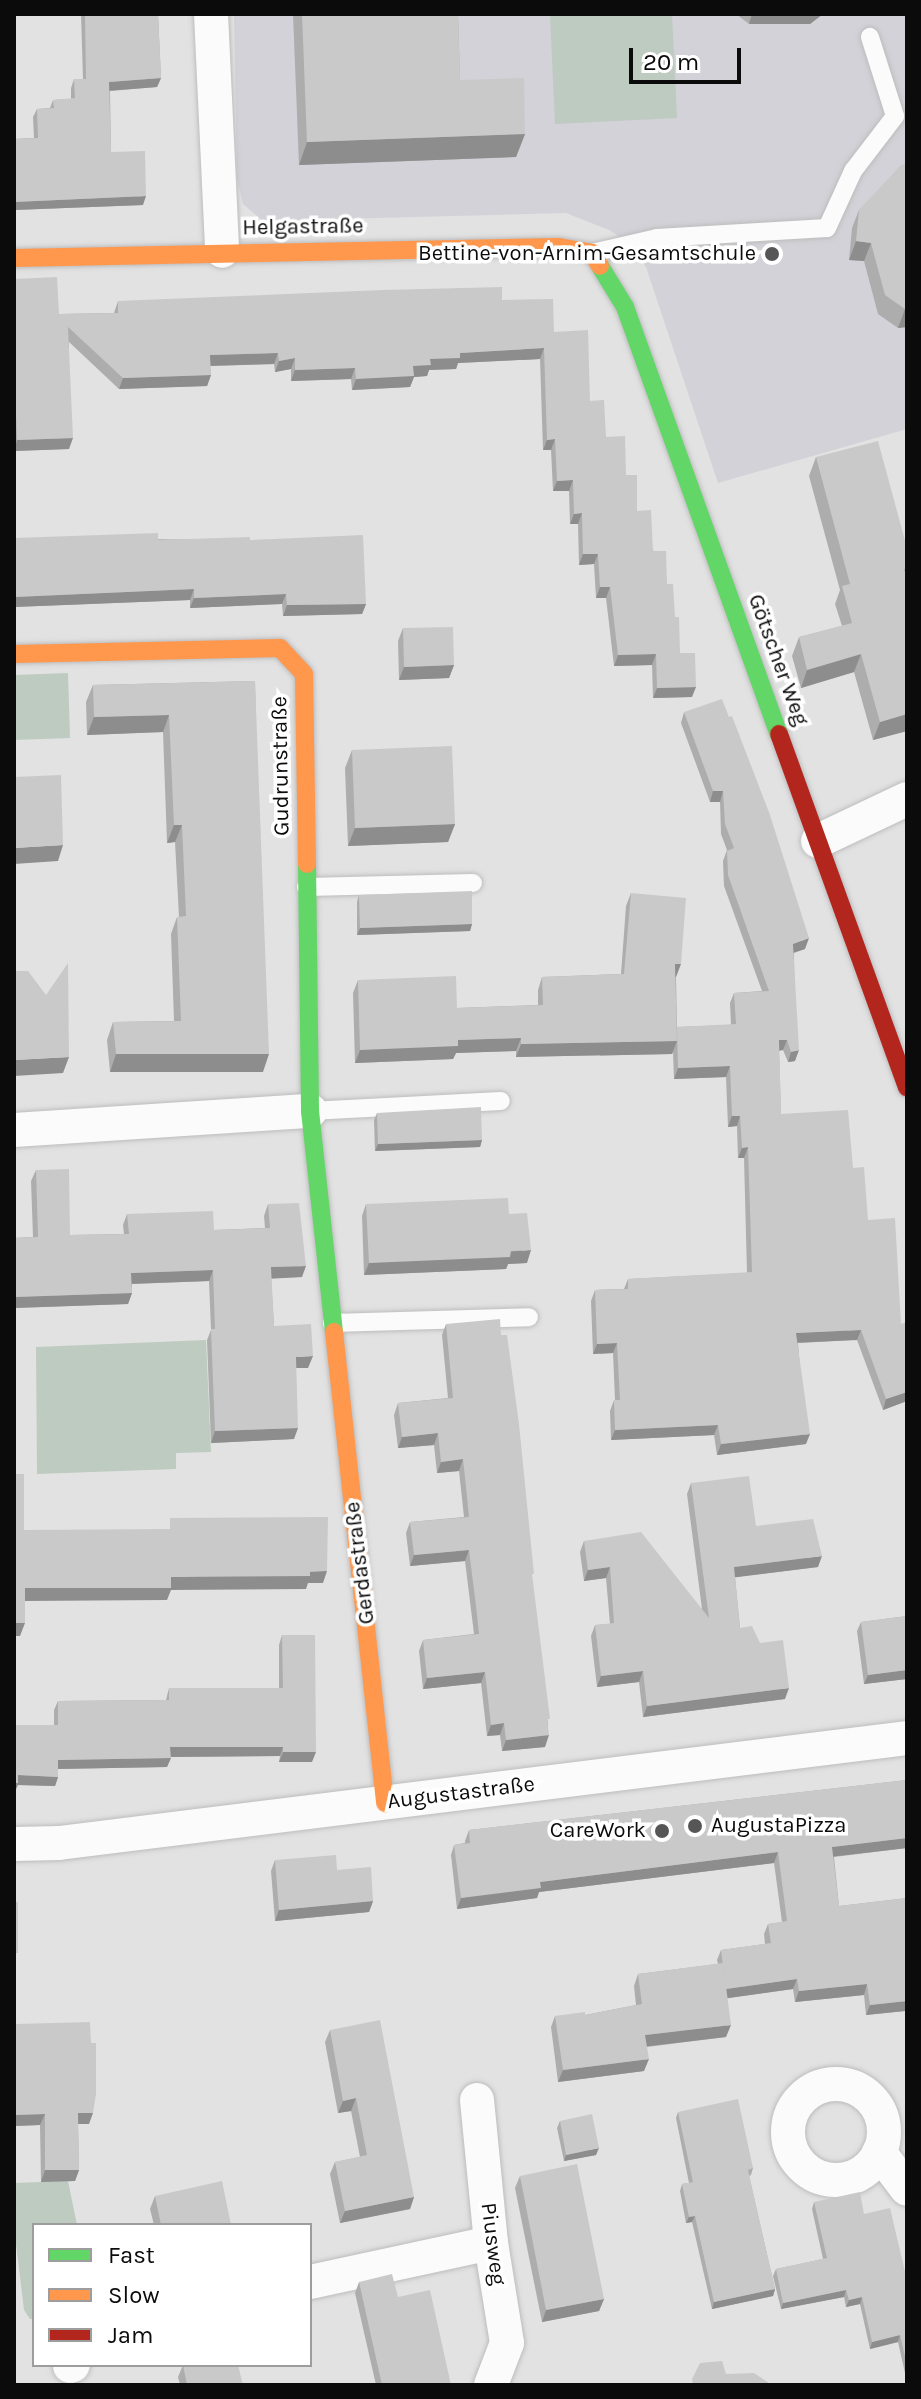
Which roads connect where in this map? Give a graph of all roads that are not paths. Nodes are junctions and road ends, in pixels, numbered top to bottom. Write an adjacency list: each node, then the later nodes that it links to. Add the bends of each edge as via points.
1 (211, 14): 3 (street)
2 (870, 37): 4 (lane, via 895,116 853,171 827,228 657,238)
3 (222, 251): 4 (street, Helgastraße, via 559,247); 5 (street, Helgastraße)
4 (592, 253): 8 (street, Götscher Weg, via 625,307)
5 (14, 258)
6 (14, 654): 10 (street, Gudrunstraße, via 280,648 304,674)
7 (907, 799): 8 (street)
8 (818, 841): 11 (street, Götscher Weg)
9 (473, 883): 10 (lane)
10 (306, 887): 13 (street, Gudrunstraße)
11 (905, 1079)
12 (501, 1101): 13 (lane)
13 (310, 1111): 14 (street); 16 (street, Gerdastraße)
14 (14, 1130)
15 (529, 1317): 16 (lane)
16 (332, 1323): 18 (street, Gerdastraße)
17 (907, 1738): 18 (street, Augustastraße)
18 (385, 1803): 19 (street, Augustastraße)
19 (14, 1844)
20 (477, 2100): 23 (street, Piusweg)
21 (879, 2152): 22 (street)
22 (907, 2189)
23 (491, 2243): 24 (street); 25 (street, Piusweg, via 507,2343)
24 (312, 2282)
25 (491, 2385)

